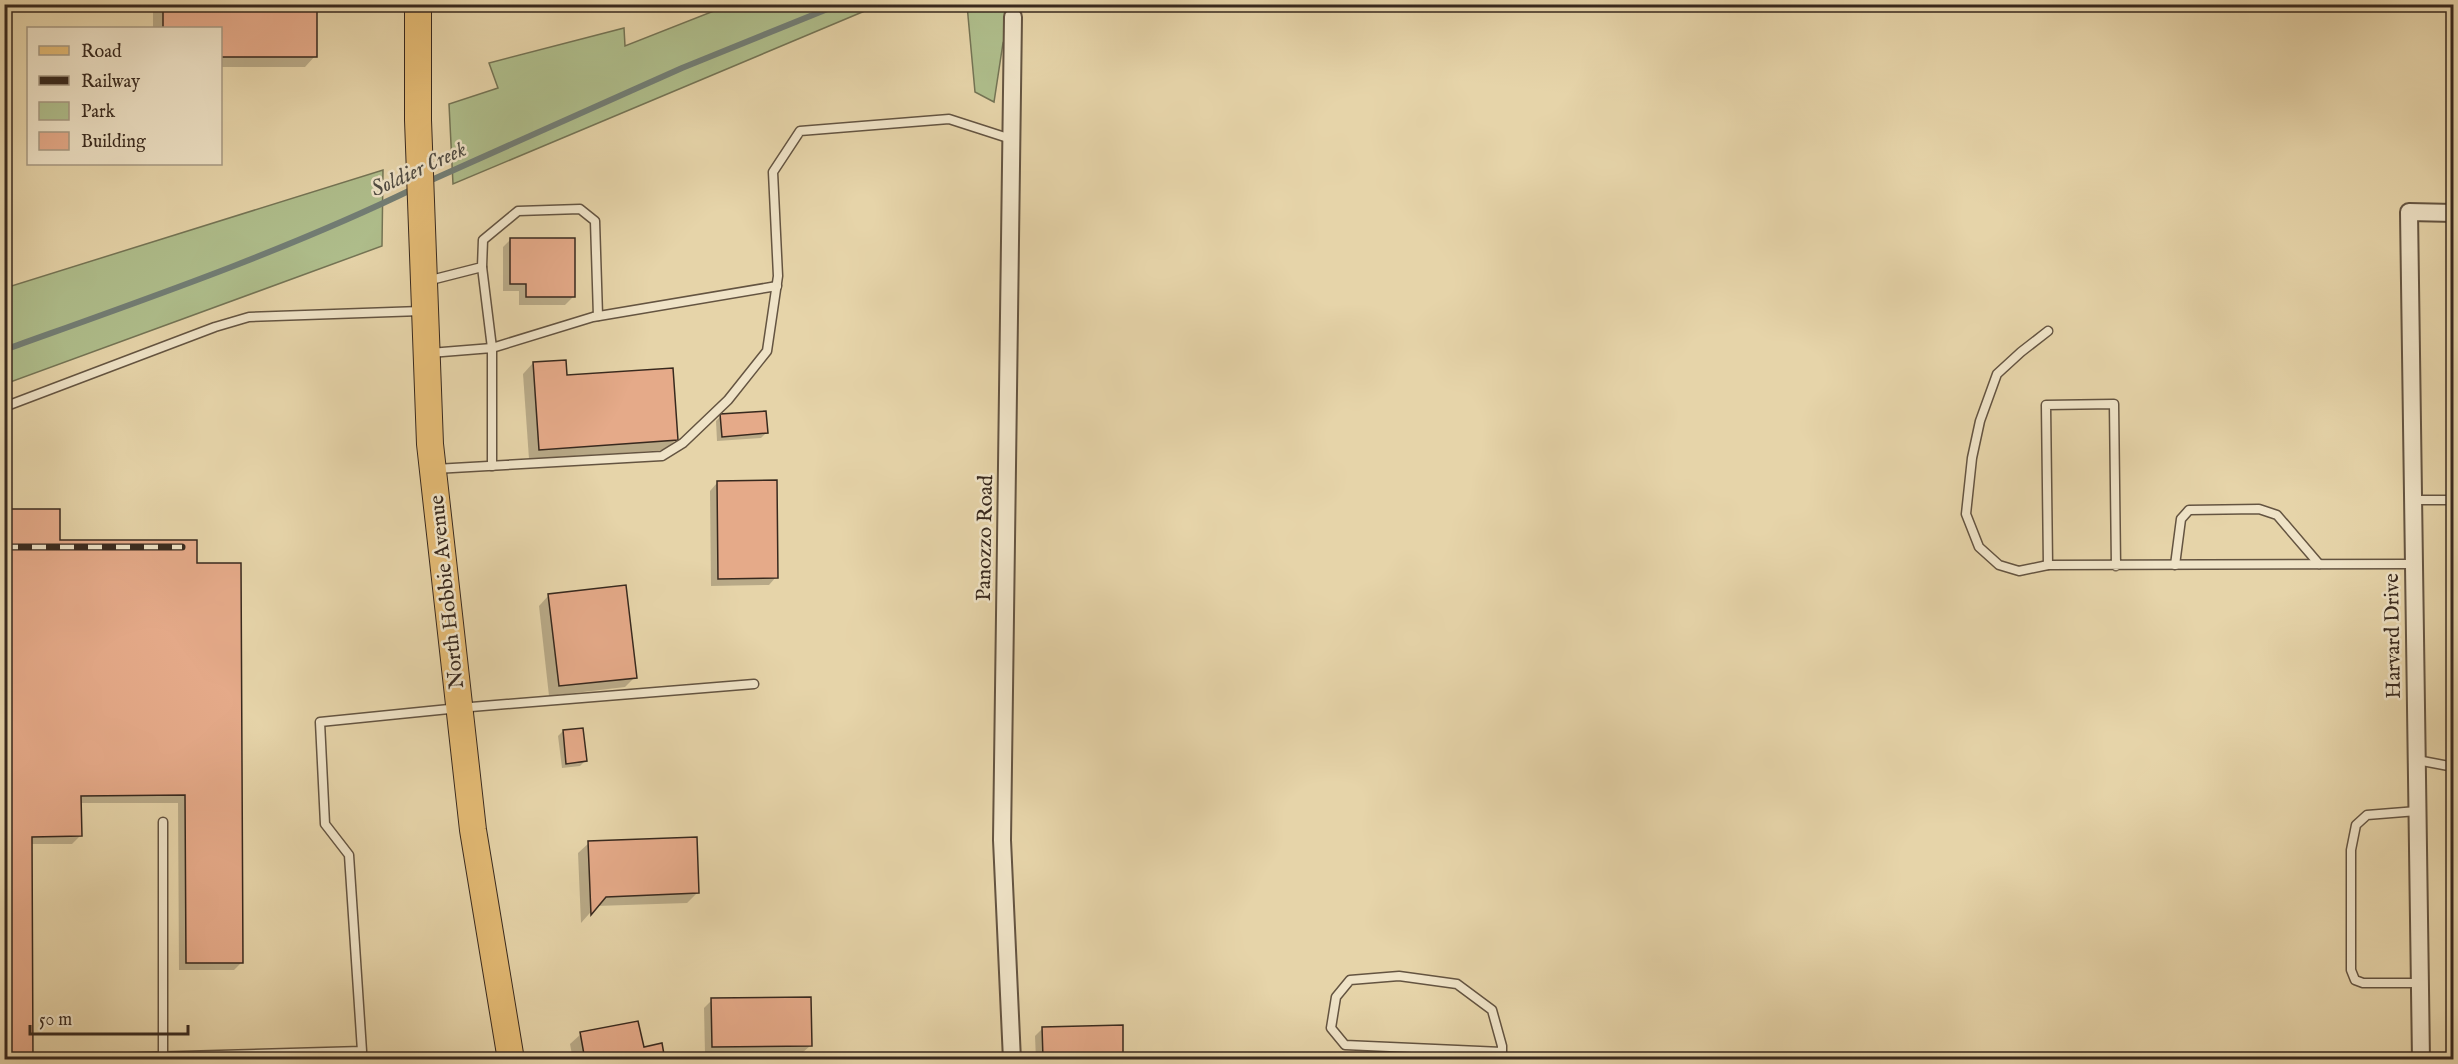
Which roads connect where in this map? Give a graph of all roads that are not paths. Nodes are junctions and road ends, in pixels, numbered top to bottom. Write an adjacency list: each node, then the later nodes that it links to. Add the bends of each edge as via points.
1 (418, 4): 6 (main road, North Hobbie Avenue)
2 (1013, 17): 3 (street, Panozzo Road)
3 (1012, 139): 7 (lane, via 949,119 800,130 773,172); 38 (street, Panozzo Road, via 1002,840)
4 (2454, 213): 16 (street, Harvard Drive, via 2409,212)
5 (482, 267): 6 (lane); 9 (lane, via 483,240 518,211 580,209 595,221); 11 (lane)
6 (424, 282): 8 (main road, North Hobbie Avenue)
7 (777, 286): 9 (lane); 14 (lane, via 767,351 728,400 683,443 662,456)
8 (425, 311): 12 (main road, North Hobbie Avenue); 13 (lane, via 249,317)
9 (598, 316): 11 (lane)
10 (2048, 331): 20 (lane, via 1997,374 1980,421 1966,514 1979,547 1999,565 2019,571)
11 (492, 348): 12 (lane); 14 (lane)
12 (426, 353): 15 (main road, North Hobbie Avenue)
13 (4, 407)
14 (492, 466): 15 (lane)
15 (432, 469): 24 (main road, North Hobbie Avenue)
16 (2413, 500): 17 (lane); 19 (street, Harvard Drive)
17 (2454, 500)
18 (2319, 564): 19 (lane); 21 (lane); 21 (lane, via 2277,515 2259,509 2189,510 2181,519)
19 (2413, 564): 25 (street, Harvard Drive)
20 (2048, 565): 22 (lane); 22 (lane, via 2046,405 2114,404)
21 (2175, 565): 22 (lane)
22 (2116, 566)
23 (754, 684): 24 (lane)
24 (459, 708): 30 (lane, via 320,722 325,824 349,855); 37 (main road, North Hobbie Avenue, via 474,830)
25 (2416, 760): 26 (lane); 27 (street, Harvard Drive)
26 (2454, 767)
27 (2417, 811): 29 (street, Harvard Drive); 29 (lane, via 2367,815 2356,825 2351,850 2351,970 2355,980 2363,983)
28 (163, 822): 31 (lane)
29 (2420, 983): 39 (street, Harvard Drive)
30 (362, 1055): 32 (lane)
31 (163, 1056): 35 (lane); 36 (lane)
32 (306, 1056): 34 (lane)
33 (1502, 1056): 33 (lane, via 1492,1010 1457,984 1399,976 1350,980 1336,997 1330,1028 1345,1045)
34 (244, 1057): 35 (lane)
35 (177, 1058)
36 (109, 1059)
37 (511, 1059)
38 (1012, 1059)
39 (2421, 1059)

